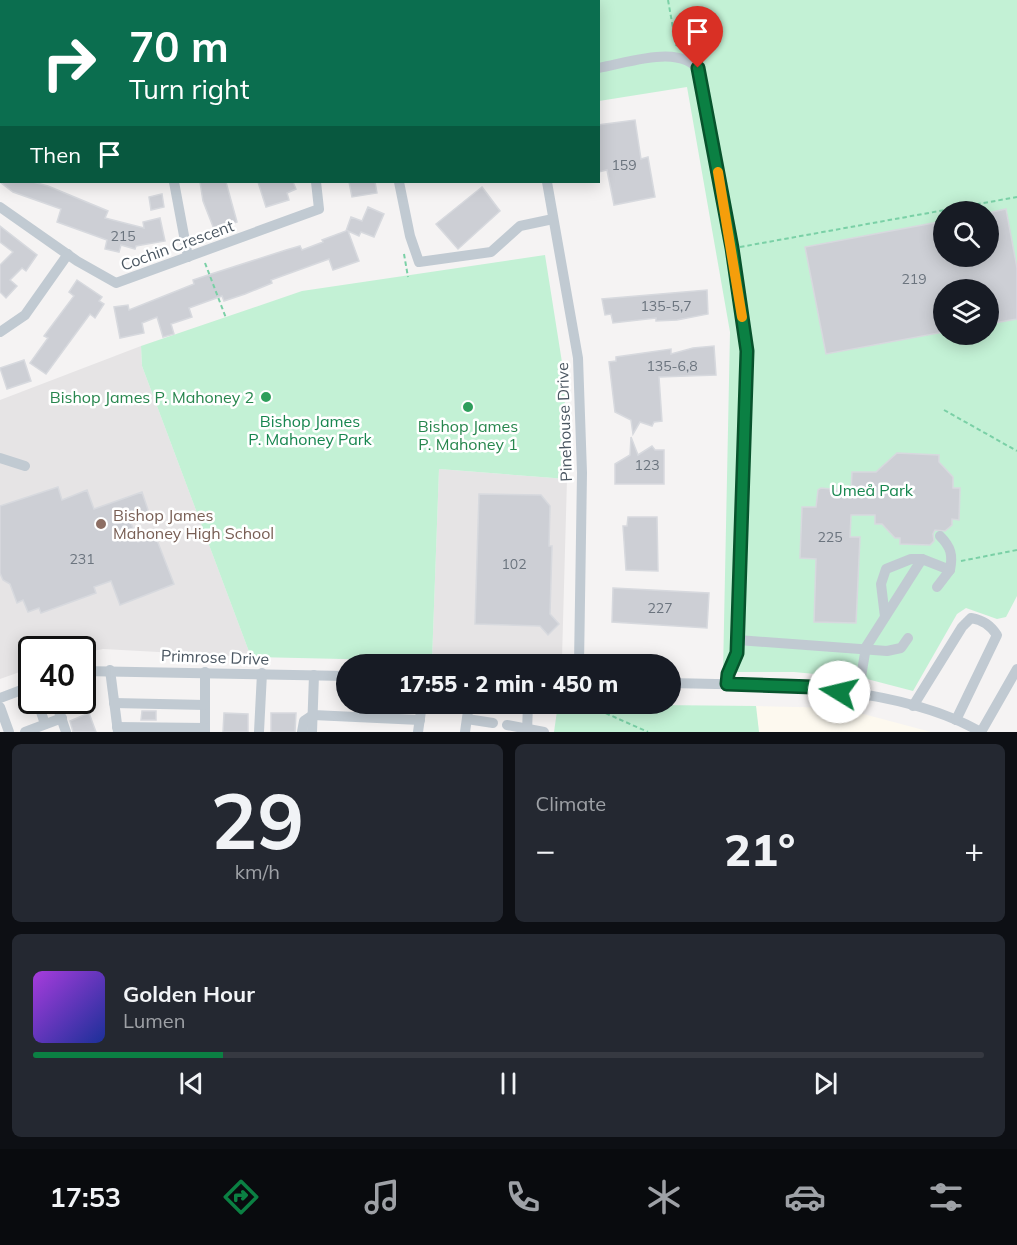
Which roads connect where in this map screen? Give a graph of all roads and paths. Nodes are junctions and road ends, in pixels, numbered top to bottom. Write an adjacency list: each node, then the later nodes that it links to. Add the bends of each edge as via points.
1 (668, 0): 2 (path, via 676,45)
2 (684, 48)
3 (600, 68): 11 (street, via 673,55 690,59 698,68)
4 (174, 183): 13 (street)
5 (316, 183): 13 (street, Cochin Crescent, via 320,209)
6 (399, 183): 10 (street, via 419,262 491,252 520,226)
7 (547, 183): 10 (street, Pinehouse Drive)
8 (1017, 196): 11 (path)
9 (0, 207): 12 (street, Cochin Crescent)
10 (553, 219): 30 (street, Pinehouse Drive, via 578,358 582,473)
11 (732, 248): 28 (street, via 747,351)
12 (68, 254): 13 (street, Cochin Crescent, via 116,283); 16 (street, via 25,315)
13 (188, 257)
14 (205, 262): 15 (path)
15 (226, 318)
16 (0, 332)
17 (944, 411): 18 (path)
18 (1017, 451)
19 (0, 458): 20 (street)
20 (24, 466)
21 (940, 536): 24 (street, via 950,546)
22 (1017, 550): 24 (path)
23 (922, 559): 24 (street); 26 (street); 26 (street, via 886,569 881,584)
24 (951, 564): 25 (street)
25 (937, 587)
26 (885, 617): 29 (street)
27 (908, 638): 29 (street, via 901,648 886,651)
28 (738, 640): 29 (street); 39 (street)
29 (866, 647): 41 (street)
30 (579, 654)
31 (1017, 669): 74 (street)
32 (96, 670): 33 (street, Primrose Drive)
33 (110, 670): 34 (street, Primrose Drive); 43 (street)
34 (205, 672): 35 (street, Primrose Drive); 44 (street)
35 (262, 673): 36 (street, Primrose Drive); 67 (street)
36 (314, 675): 37 (street, Primrose Drive); 53 (street)
37 (336, 676)
38 (681, 683): 39 (street)
39 (727, 684): 41 (street, via 813,687)
40 (18, 691): 42 (street)
41 (858, 695): 45 (street)
42 (0, 698)
43 (114, 703): 44 (street); 61 (street)
44 (205, 705): 62 (street)
45 (913, 706): 57 (street); 57 (street, via 962,627 971,618 981,620 997,635)
46 (0, 707): 64 (street)
47 (42, 714): 59 (street)
48 (60, 714): 54 (street)
49 (421, 714): 56 (street)
50 (468, 714): 55 (street)
51 (528, 714): 63 (street)
52 (608, 714): 73 (path)
53 (313, 715): 56 (street); 68 (street, via 304,721); 69 (street)
54 (62, 718): 59 (street); 66 (street)
55 (467, 719): 58 (street); 71 (street)
56 (420, 720): 70 (street)
57 (956, 720): 74 (street)
58 (493, 723)
59 (45, 724): 65 (street)
60 (507, 725): 63 (street)
61 (118, 729): 62 (street)
62 (205, 730)
63 (528, 730): 72 (street)
64 (9, 732)
65 (25, 732)
66 (66, 732)
67 (259, 732)
68 (302, 732)
69 (312, 732)
70 (418, 732)
71 (465, 732)
72 (544, 732)
73 (648, 732)
74 (981, 732)

